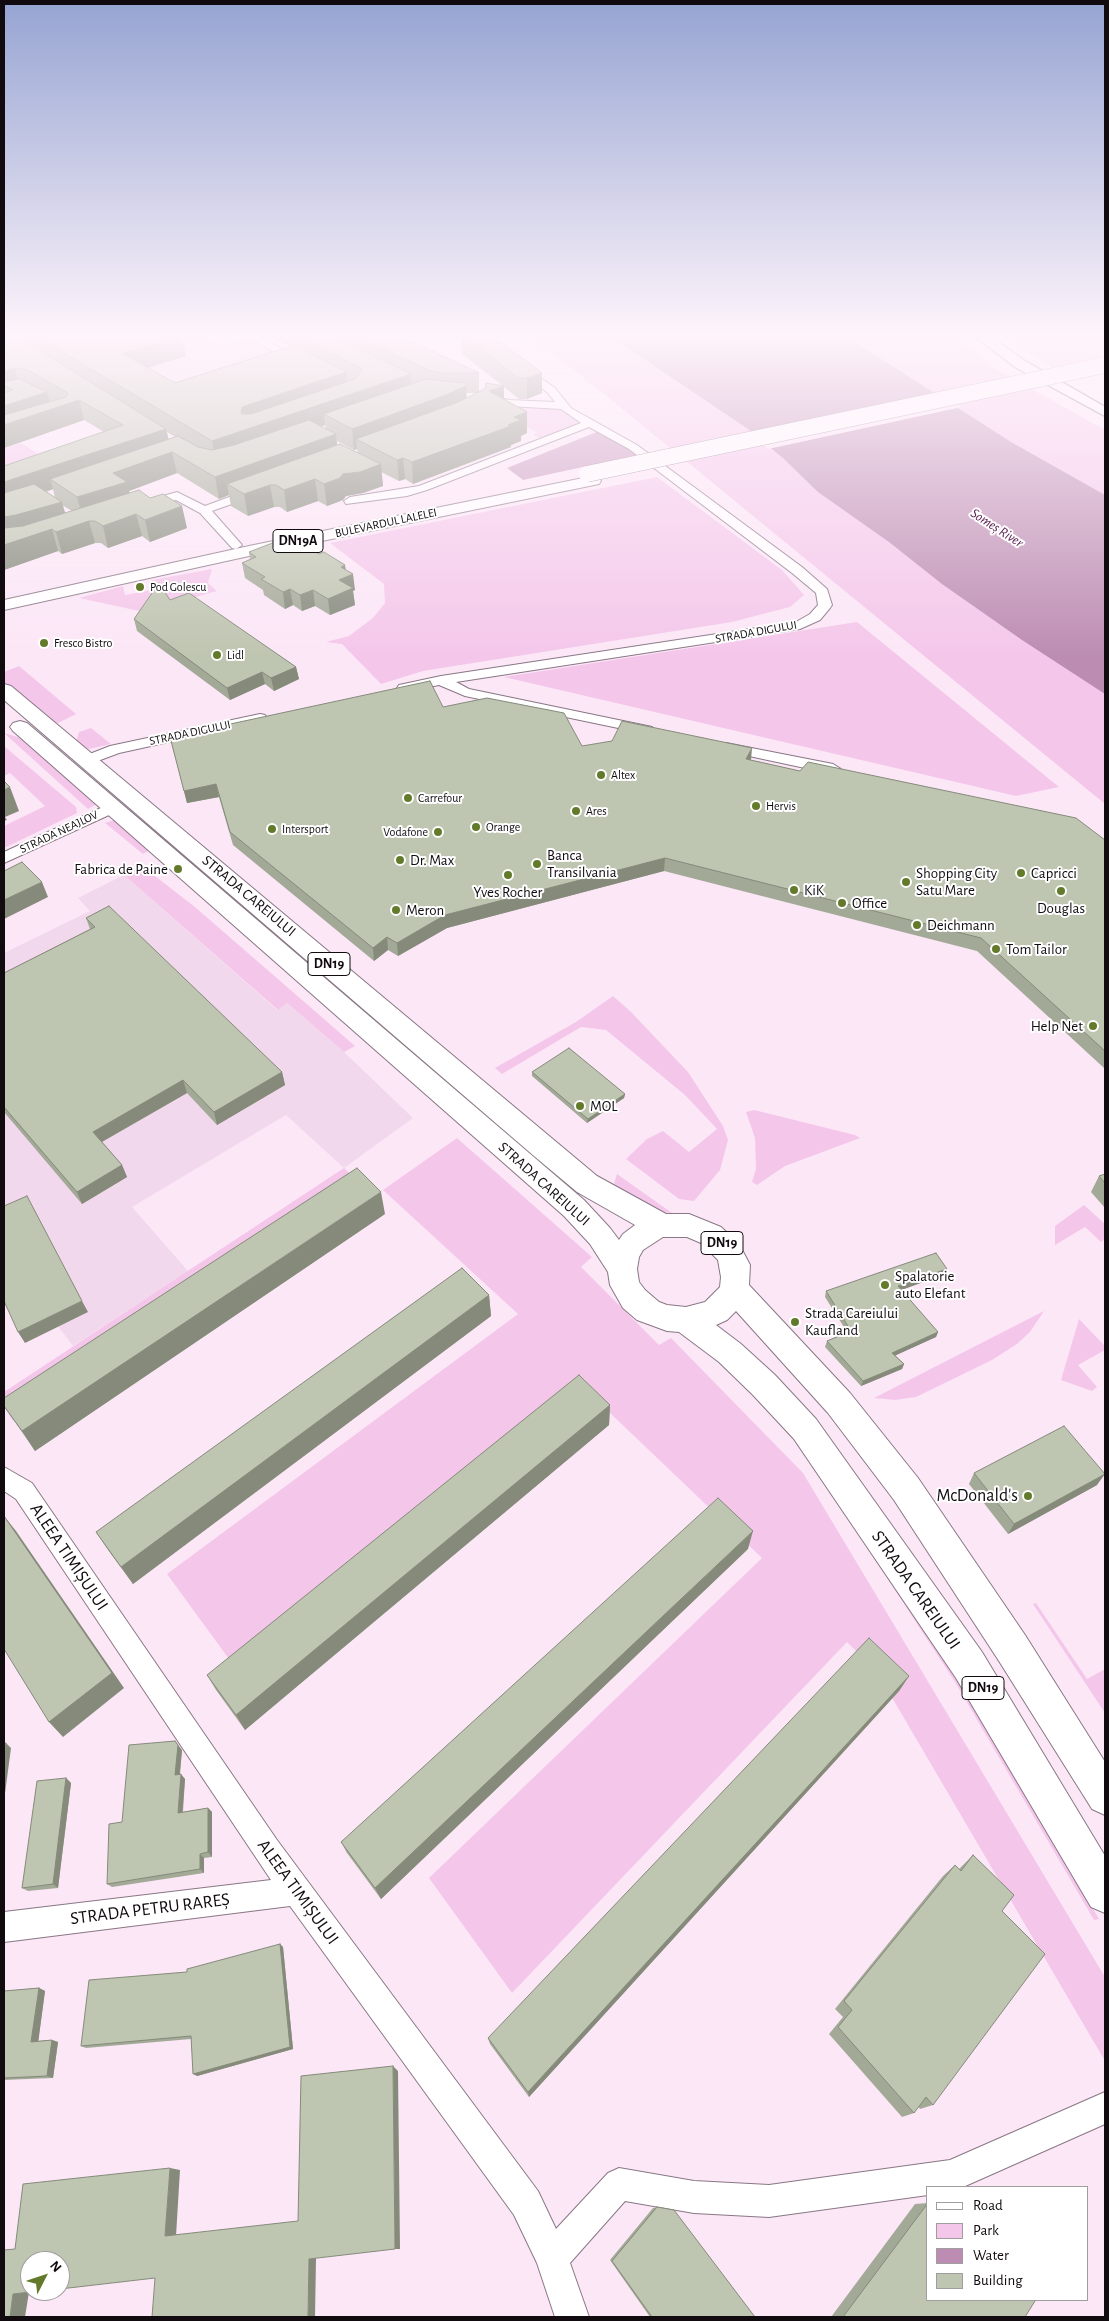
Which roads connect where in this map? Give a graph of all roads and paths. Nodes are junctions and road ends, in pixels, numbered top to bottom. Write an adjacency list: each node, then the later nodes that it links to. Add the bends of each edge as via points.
1 (546, 440): 8 (street)
2 (620, 440): 15 (street, STRADA DIGULUI, via 797,570 822,592 825,605 815,617 800,625)
3 (759, 440): 5 (main road, DN19A, bridge)
4 (770, 440): 5 (main road, DN19A)
5 (590, 477): 12 (main road, BULEVARDUL LALELEI / DN19A); 14 (main road, BULEVARDUL LALELEI / DN19A)
6 (391, 484): 8 (street)
7 (269, 486): 11 (street)
8 (407, 492): 9 (street)
9 (350, 501)
10 (130, 510): 11 (street, via 177,496)
11 (204, 510): 12 (street)
12 (236, 545): 13 (main road, BULEVARDUL LALELEI / DN19A)
13 (4, 592)
14 (4, 605)
15 (441, 680): 17 (street, STRADA DIGULUI); 20 (street, via 465,692)
16 (4, 690): 22 (main road, STRADA CAREIULUI / DN19)
17 (392, 690)
18 (4, 713): 24 (main road, STRADA CAREIULUI / DN19)
19 (277, 714): 22 (street, STRADA DIGULUI, via 115,749)
20 (662, 733)
21 (710, 743): 23 (street)
22 (88, 760): 26 (main road, STRADA CAREIULUI / DN19, via 587,1184)
23 (846, 772)
24 (114, 807): 25 (street, STRADA NEAJLOV); 27 (main road, STRADA CAREIULUI / DN19, via 574,1208 600,1236)
25 (4, 858)
26 (662, 1226): 27 (main road, DN19, via 633,1242 625,1255); 28 (main road, DN19, via 699,1229 722,1243 734,1265)
27 (622, 1269): 29 (main road, DN19, via 625,1285 634,1299 648,1311)
28 (734, 1290): 29 (main road, DN19, via 716,1310); 31 (main road, DN19, via 839,1403 906,1489)
29 (686, 1320): 33 (main road, STRADA CAREIULUI / DN19, via 730,1353 805,1429 969,1665)
30 (4, 1478): 32 (street, ALEEA TIMIȘULUI, via 24,1491)
31 (1105, 1796)
32 (296, 1891): 34 (street, STRADA PETRU RAREȘ); 36 (street, ALEEA TIMIȘULUI, via 526,2203)
33 (1105, 1893)
34 (4, 1927)
35 (1105, 2108): 36 (street, via 951,2176 769,2201 694,2198 619,2184)
36 (552, 2258): 37 (street, ALEEA TIMIȘULUI)
37 (572, 2317)

